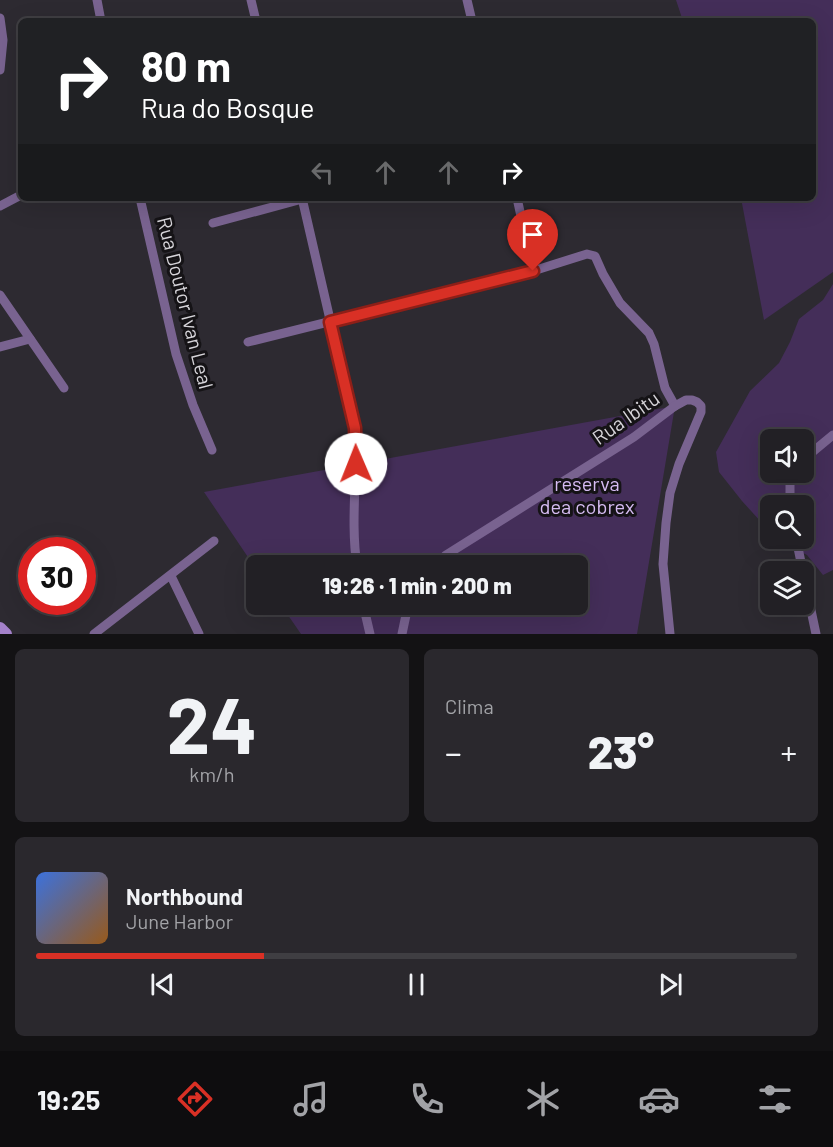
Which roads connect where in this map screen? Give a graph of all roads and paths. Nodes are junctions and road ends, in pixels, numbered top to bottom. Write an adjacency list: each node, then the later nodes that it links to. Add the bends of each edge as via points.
1 (97, 0): 5 (street)
2 (251, 0): 6 (street)
3 (467, 0): 7 (street)
4 (0, 18): 8 (street)
5 (100, 18)
6 (255, 18)
7 (472, 18)
8 (0, 70)
9 (18, 197): 14 (street)
10 (141, 201): 25 (street, Rua Doutor Ivan Leal, via 176,354)
11 (293, 201): 15 (street)
12 (304, 201): 18 (street)
13 (518, 201): 16 (street)
14 (0, 206)
15 (213, 224)
16 (533, 271): 18 (street); 23 (street, via 587,254 595,256 620,303 654,344)
17 (0, 295): 19 (street)
18 (330, 322): 20 (street); 28 (street, via 355,428)
19 (30, 339): 21 (street); 22 (street)
20 (248, 342)
21 (0, 347)
22 (64, 388)
23 (675, 406): 29 (street, Rua Ibitu, via 634,437); 40 (street, Rua Ibitu, via 692,400 698,402 701,412 670,493 663,564)
24 (833, 435): 26 (street)
25 (212, 450)
26 (814, 451)
27 (214, 542): 30 (street)
28 (356, 555)
29 (446, 555)
30 (171, 576): 36 (street); 37 (street)
31 (366, 615): 38 (street)
32 (406, 615): 39 (street)
33 (812, 615): 41 (street)
34 (0, 628): 35 (street)
35 (6, 634)
36 (94, 634)
37 (199, 634)
38 (370, 634)
39 (402, 634)
40 (670, 634)
41 (816, 634)

